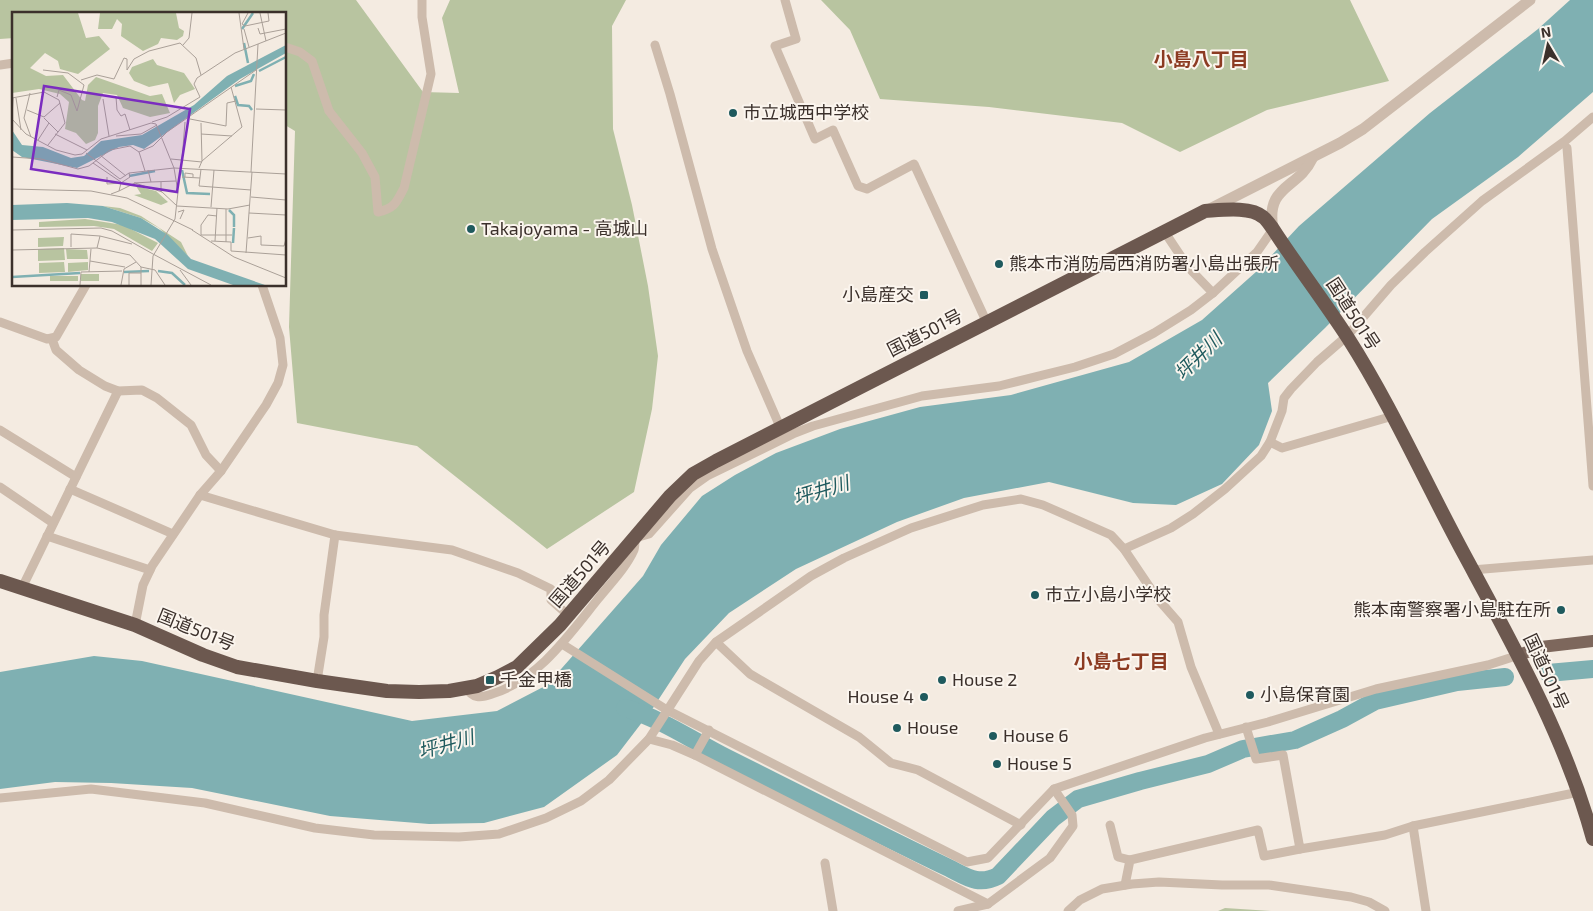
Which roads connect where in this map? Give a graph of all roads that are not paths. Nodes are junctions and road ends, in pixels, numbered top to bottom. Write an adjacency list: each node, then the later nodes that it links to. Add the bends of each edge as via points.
1 (422, 0): 5 (street, via 431,74 404,188 390,209 378,212 374,177 362,153 329,111 312,61)
2 (785, 0): 16 (street, via 796,39 776,46 815,139 833,130 858,186 867,189 914,164)
3 (1530, 0): 8 (street, via 1363,129)
4 (655, 44): 21 (street, via 712,249 747,351)
5 (286, 47)
6 (1593, 117): 17 (street, via 1482,201 1391,285)
7 (1567, 148): 26 (street)
8 (1312, 157): 9 (street); 11 (street, via 1308,166 1280,192 1270,216)
9 (1205, 211): 10 (highway, 国道501号); 11 (highway, 国道501号, via 1256,213)
10 (1164, 231): 14 (street, via 1188,267); 16 (highway, 国道501号)
11 (1274, 232): 14 (street); 17 (highway, 国道501号)
12 (85, 286): 18 (street, via 58,335)
13 (262, 286): 24 (street, via 280,338 283,365 266,406)
14 (1213, 293): 34 (street, via 1154,333 1114,354 999,386 922,396 795,433 707,476 690,488 649,534)
15 (0, 322): 18 (street)
16 (987, 323): 21 (highway, 国道501号)
17 (1345, 334): 20 (highway, 国道501号); 23 (street, via 1284,398)
18 (52, 339): 19 (street, via 56,350 79,370)
19 (118, 391): 24 (street, via 142,390 157,398 191,425 206,455); 25 (street)
20 (1393, 416): 23 (street, via 1282,448); 38 (highway, 国道501号)
21 (781, 429): 34 (highway, 国道501号, via 693,474)
22 (0, 430): 25 (street)
23 (1270, 442): 35 (street, via 1261,456 1193,514 1171,528)
24 (221, 470): 29 (street)
25 (76, 477): 28 (street)
26 (1593, 486)
27 (0, 487): 30 (street)
28 (70, 489): 30 (street); 31 (street)
29 (200, 496): 31 (street); 32 (street)
30 (53, 523): 33 (street)
31 (173, 534): 37 (street)
32 (335, 535): 41 (street, via 452,550 518,573 551,589 551,600); 47 (street)
33 (47, 536): 37 (street); 40 (street)
34 (635, 538): 41 (highway, 国道501号); 45 (street, via 634,549 621,571)
35 (1124, 549): 44 (street, via 1111,535 1043,505 1021,499 983,505 911,528 844,558 811,576); 52 (street, via 1157,598 1178,622 1191,667)
36 (1593, 560): 38 (street)
37 (150, 570): 42 (street, via 143,585)
38 (1472, 570): 46 (highway, 国道501号)
39 (0, 581): 40 (highway, 国道501号)
40 (22, 588): 42 (highway, 国道501号)
41 (568, 615): 48 (highway, 国道501号, via 516,667 477,686)
42 (135, 625): 47 (highway, 国道501号, via 237,666)
43 (1593, 641): 46 (main road, via 1541,647)
44 (716, 642): 49 (street); 58 (street, via 750,674 859,737 891,763 918,770)
45 (565, 645): 48 (street, via 515,684 499,692 476,697); 49 (street)
46 (1519, 655): 50 (street, via 1488,665 1376,689); 56 (highway, 国道501号)
47 (317, 681): 48 (highway, 国道501号, via 387,691 449,691)
48 (466, 687)
49 (665, 710): 51 (street); 53 (street)
50 (1246, 727): 52 (street); 62 (street, via 1256,759 1283,754)
51 (709, 730): 54 (street); 58 (street, via 968,862 988,858)
52 (1218, 734): 55 (street)
53 (650, 737): 54 (street); 57 (street, via 609,780 581,802 499,834 460,837 374,835 316,828 205,803 91,789)
54 (695, 756): 66 (street)
55 (1054, 788): 58 (street); 66 (street, via 1072,815 1073,826 1050,858)
56 (1578, 792): 60 (street); 61 (highway, 国道501号)
57 (0, 798)
58 (1021, 825)
59 (1110, 825): 63 (street, via 1118,857)
60 (1413, 826): 62 (street, via 1385,835); 71 (street)
61 (1593, 839)
62 (1300, 849): 63 (street, via 1264,856 1258,830)
63 (1130, 860): 65 (street)
64 (825, 863): 67 (street)
65 (1125, 885): 69 (street, via 1092,892); 70 (street, via 1158,882 1269,885 1351,897)
66 (987, 908): 68 (street)
67 (833, 911)
68 (958, 911)
69 (1068, 911)
70 (1385, 911)
71 (1426, 911)

